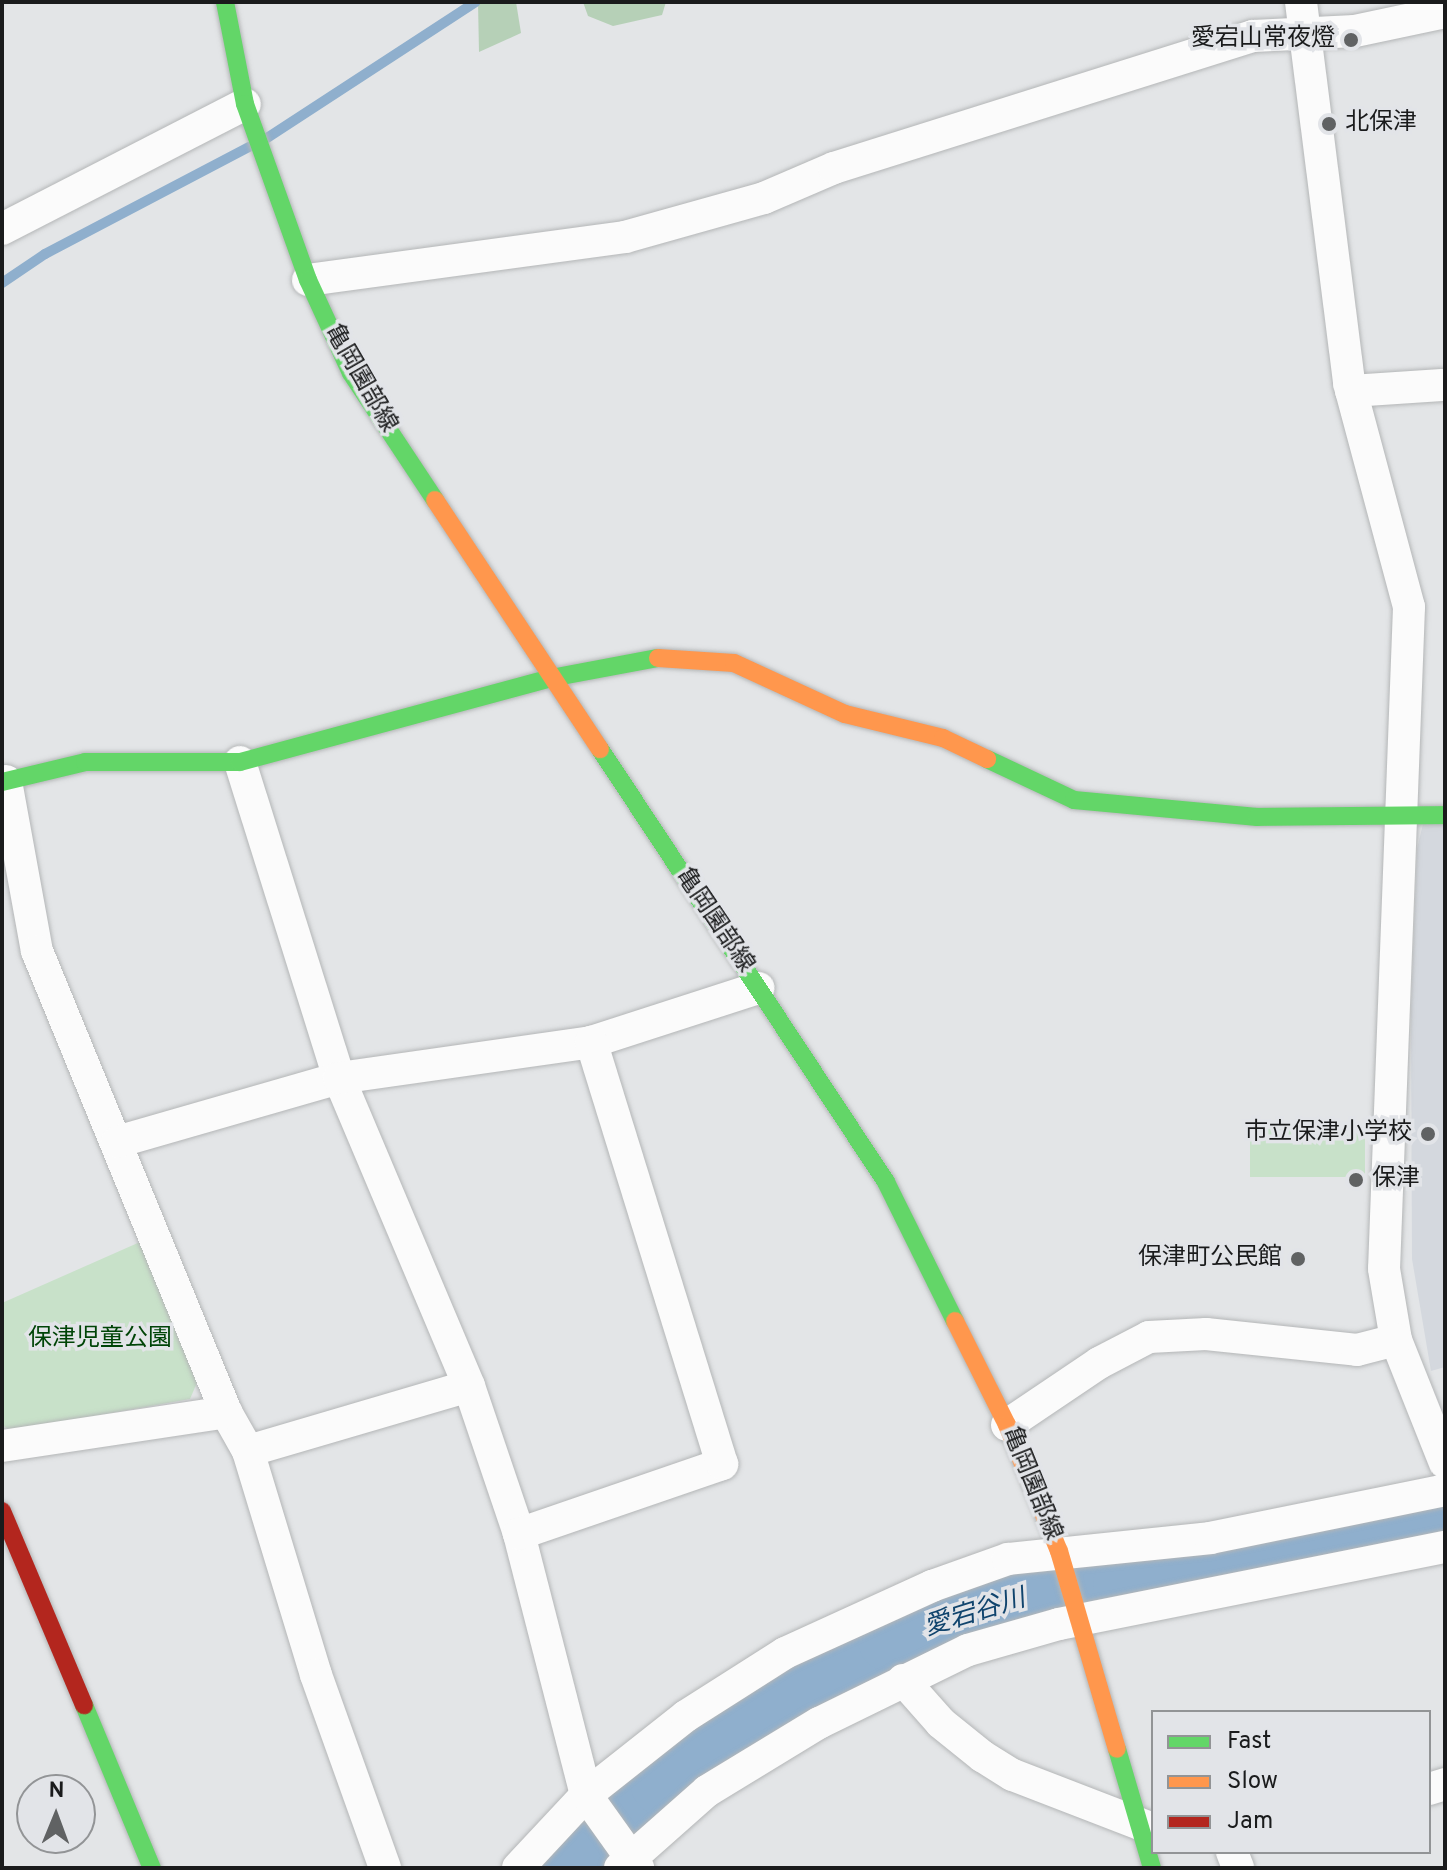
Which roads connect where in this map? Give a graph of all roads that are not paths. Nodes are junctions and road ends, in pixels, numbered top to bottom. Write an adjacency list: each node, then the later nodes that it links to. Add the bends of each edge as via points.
1 (225, 2): 4 (main road, 亀岡園部線)
2 (1445, 12): 3 (street, via 1355,31)
3 (1303, 17): 6 (street, via 834,168 764,198 625,237); 8 (street)
4 (247, 111): 5 (street); 6 (main road, 亀岡園部線)
5 (2, 229)
6 (308, 280): 9 (main road, 亀岡園部線, via 351,373)
7 (1442, 385): 8 (street)
8 (1351, 391): 12 (street, via 1409,607)
9 (551, 678): 10 (main road); 12 (main road, via 669,656 734,663 845,714 943,738 1074,800 1257,817); 14 (main road, 亀岡園部線)
10 (240, 762): 11 (main road, via 85,762); 16 (street)
11 (4, 782): 17 (street, via 37,951)
12 (1403, 815): 13 (main road); 18 (street, via 1384,1269)
13 (1445, 815)
14 (758, 988): 15 (street); 21 (main road, 亀岡園部線, via 886,1182)
15 (591, 1042): 16 (street); 27 (street, via 722,1464)
16 (339, 1078): 17 (street); 19 (street)
17 (117, 1142): 20 (street)
18 (1396, 1340): 21 (street, via 1357,1350 1206,1334 1149,1337 1099,1363); 24 (street)
19 (469, 1386): 23 (street); 27 (street)
20 (226, 1412): 22 (street); 23 (street)
21 (1007, 1425): 29 (main road, 亀岡園部線)
22 (2, 1446)
23 (248, 1451): 36 (street, via 316,1675)
24 (1445, 1463)
25 (1445, 1490): 29 (street, via 1210,1538)
26 (2, 1511): 35 (main road)
27 (519, 1534): 32 (street)
28 (1445, 1547): 30 (street)
29 (1060, 1558): 30 (main road, 亀岡園部線); 32 (street, via 1008,1559 932,1586 785,1653 686,1716)
30 (1078, 1615): 31 (street, via 968,1650); 33 (main road, 亀岡園部線)
31 (903, 1680): 33 (street, via 941,1723 1013,1775); 34 (street, via 707,1791)
32 (589, 1799): 34 (street); 37 (street)
33 (1148, 1828): 38 (main road, 亀岡園部線)
34 (627, 1859)
35 (152, 1868)
36 (385, 1868)
37 (518, 1868)
38 (1152, 1868)

